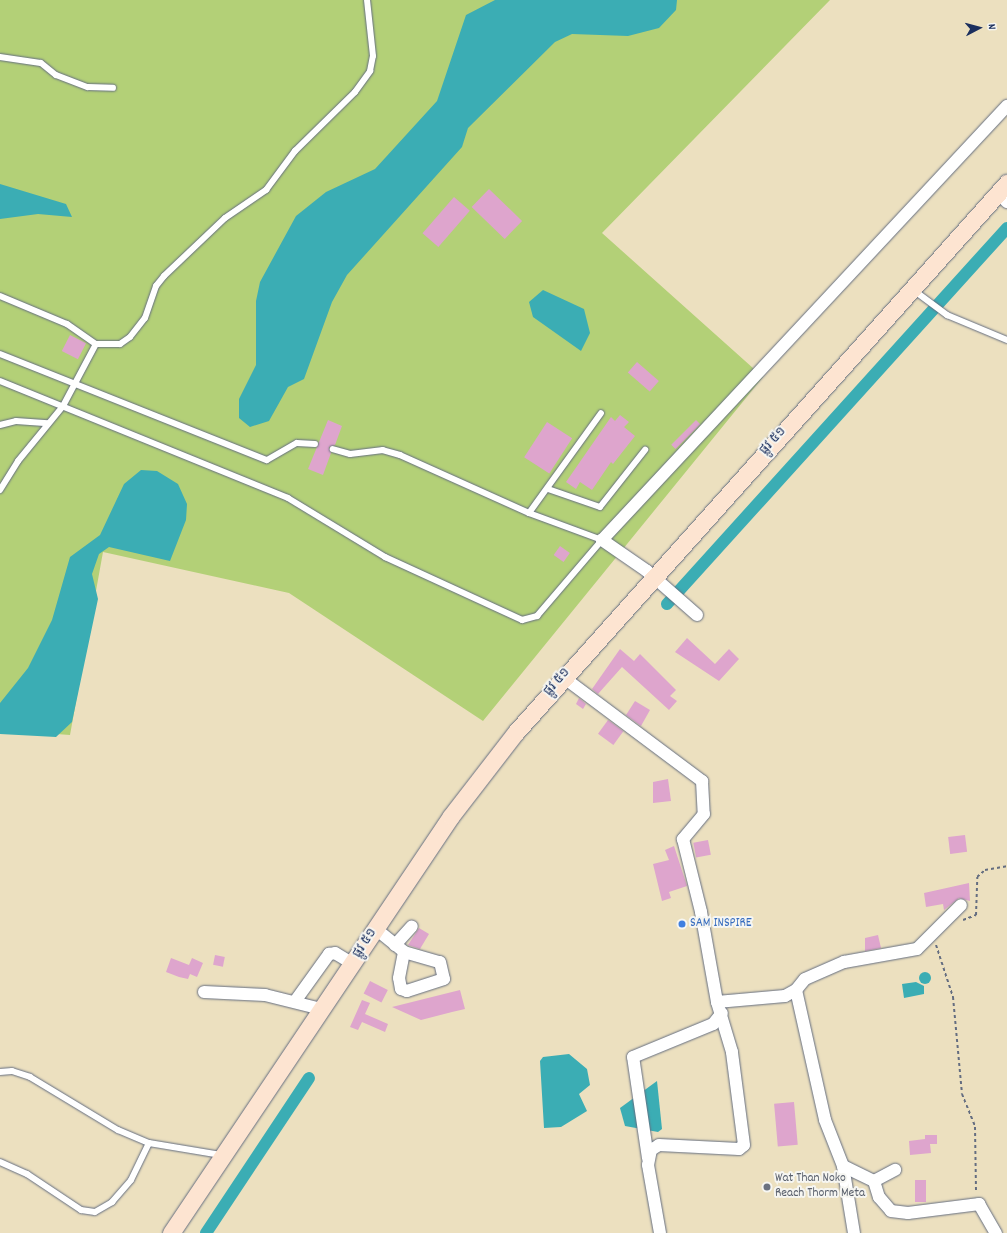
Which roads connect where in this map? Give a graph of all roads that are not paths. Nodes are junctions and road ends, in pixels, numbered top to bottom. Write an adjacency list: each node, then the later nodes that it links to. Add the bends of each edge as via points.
1 (367, 0): 9 (lane, via 373,56 370,71 356,92 295,151 266,190 225,218 164,276 137,330 120,344)
2 (0, 56): 3 (lane, via 41,63 56,76 88,87)
3 (112, 88)
4 (1007, 106): 23 (street)
5 (1004, 193): 6 (main road, ផ្លូវ ៥១)
6 (912, 289): 8 (lane, via 947,315); 24 (main road, ផ្លូវ ៥១)
7 (0, 296): 9 (lane, via 67,324)
8 (1007, 340)
9 (96, 344): 12 (lane)
10 (0, 354): 12 (lane)
11 (0, 381): 13 (lane)
12 (74, 384): 13 (lane); 17 (lane, via 266,460 297,443)
13 (63, 406): 15 (lane); 23 (lane, via 288,498 385,557 522,620 531,619 541,612)
14 (601, 413): 20 (lane)
15 (48, 423): 16 (lane, via 16,421); 21 (lane)
16 (0, 425)
17 (315, 444)
18 (333, 450): 22 (lane, via 350,454 383,450 400,455)
19 (645, 450): 20 (lane, via 600,507)
20 (548, 489): 22 (lane)
21 (0, 490)
22 (529, 513): 23 (lane)
23 (602, 540): 24 (street)
24 (650, 573): 25 (street); 26 (main road, ផ្លូវ ៥១)
25 (697, 614)
26 (562, 677): 29 (main road, ផ្លូវ ៥១, via 451,816); 33 (street, via 702,781 704,814 683,839 701,912)
27 (962, 905): 31 (street, via 931,937 908,952 844,962 805,979)
28 (412, 926): 29 (street, via 400,948)
29 (376, 929): 30 (main road, ផ្លូវ ៥១)
30 (344, 958): 34 (main road, ផ្លូវ ៥១); 34 (street, via 326,957)
31 (796, 990): 33 (street, via 780,996); 41 (street, via 825,1120)
32 (204, 992): 34 (street)
33 (716, 1002): 35 (street)
34 (307, 1004): 38 (main road, ផ្លូវ ៥១)
35 (722, 1013): 39 (street, via 713,1024 633,1057); 39 (street, via 732,1052 743,1147 659,1146)
36 (0, 1072): 37 (lane, via 12,1071 30,1077 118,1130)
37 (150, 1143): 38 (lane); 40 (lane, via 131,1180 112,1202 95,1212 81,1210 27,1174)
38 (223, 1156): 44 (main road, ផ្លូវ ៥១)
39 (648, 1158): 45 (street)
40 (0, 1162)
41 (843, 1166): 43 (street); 46 (street)
42 (895, 1170): 43 (street)
43 (874, 1181): 47 (street, via 879,1197 896,1212 979,1204)
44 (171, 1233)
45 (660, 1233)
46 (854, 1233)
47 (996, 1233)

